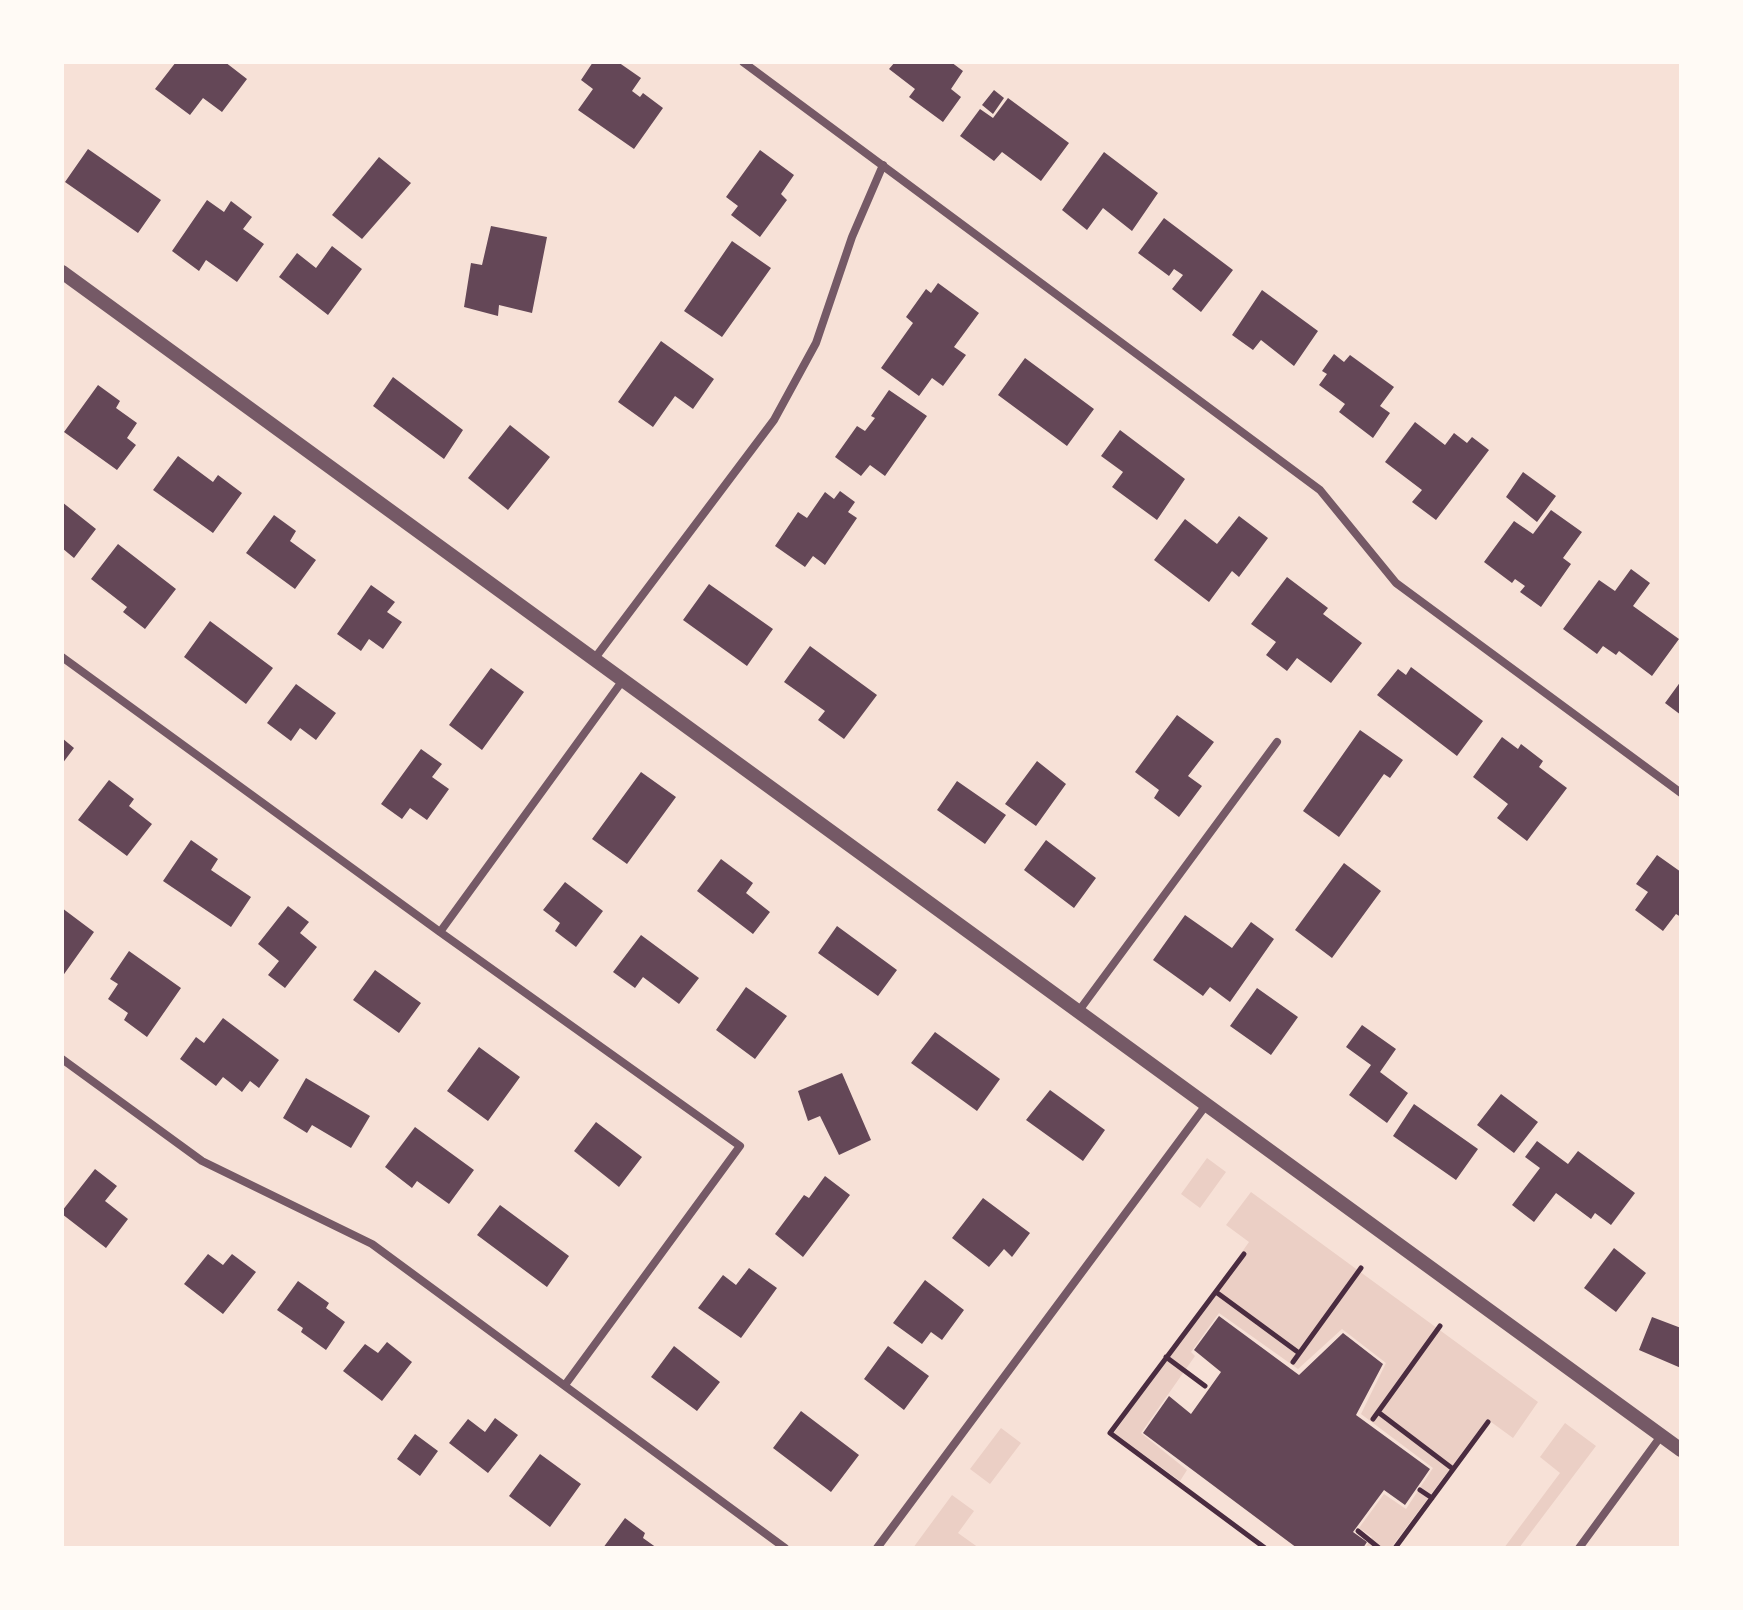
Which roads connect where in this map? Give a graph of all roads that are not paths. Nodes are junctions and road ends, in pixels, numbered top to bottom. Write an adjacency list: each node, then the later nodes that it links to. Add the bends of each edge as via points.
1 (743, 62): 2 (street)
2 (883, 165): 5 (street, via 816,343 774,420); 8 (street, via 1320,490 1396,583)
3 (62, 272): 5 (street)
4 (62, 657): 9 (street)
5 (595, 658): 6 (street)
6 (623, 680): 9 (street); 10 (street)
7 (1277, 742): 10 (street)
8 (1681, 793)
9 (440, 932): 13 (street, via 740,1146)
10 (1078, 1012): 12 (street)
11 (62, 1059): 13 (street, via 202,1161 372,1244)
12 (1206, 1105): 14 (street); 17 (street)
13 (565, 1385): 16 (street)
14 (1661, 1436): 15 (street); 18 (street)
15 (1681, 1450)
16 (785, 1548)
17 (877, 1548)
18 (1579, 1548)

